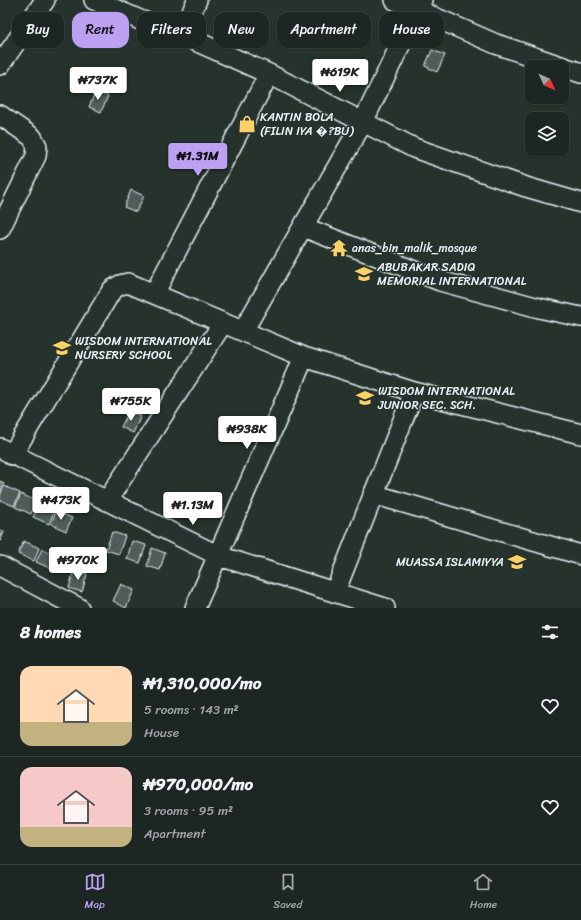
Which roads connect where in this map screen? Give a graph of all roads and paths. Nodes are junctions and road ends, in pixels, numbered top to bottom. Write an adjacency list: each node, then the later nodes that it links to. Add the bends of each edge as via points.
1 (45, 0): 9 (street)
2 (94, 0): 7 (street)
3 (197, 0): 6 (street)
4 (394, 0): 5 (street)
5 (420, 5): 10 (street, via 496,44); 13 (street)
6 (192, 12)
7 (137, 19)
8 (206, 46): 11 (street)
9 (0, 65)
10 (581, 73)
11 (269, 74): 13 (street); 17 (street)
12 (0, 115): 16 (street, via 32,137 37,146 36,156)
13 (363, 122): 14 (street, via 414,148 526,187); 15 (street)
14 (581, 203)
15 (303, 227): 18 (street, via 440,281); 20 (street)
16 (0, 229)
17 (154, 294): 19 (street); 24 (street, via 128,283 120,284 112,290)
18 (581, 317)
19 (223, 323): 20 (street); 26 (street)
20 (243, 331): 21 (street)
21 (304, 357): 22 (street); 28 (street)
22 (414, 392): 23 (street); 25 (street)
23 (581, 434)
24 (6, 451): 26 (street)
25 (373, 494): 27 (street); 30 (street)
26 (107, 501): 28 (street)
27 (581, 555)
28 (219, 556): 30 (street); 32 (street)
29 (0, 566): 31 (street)
30 (334, 592): 33 (street)
31 (79, 608)
32 (195, 608)
33 (385, 608)

